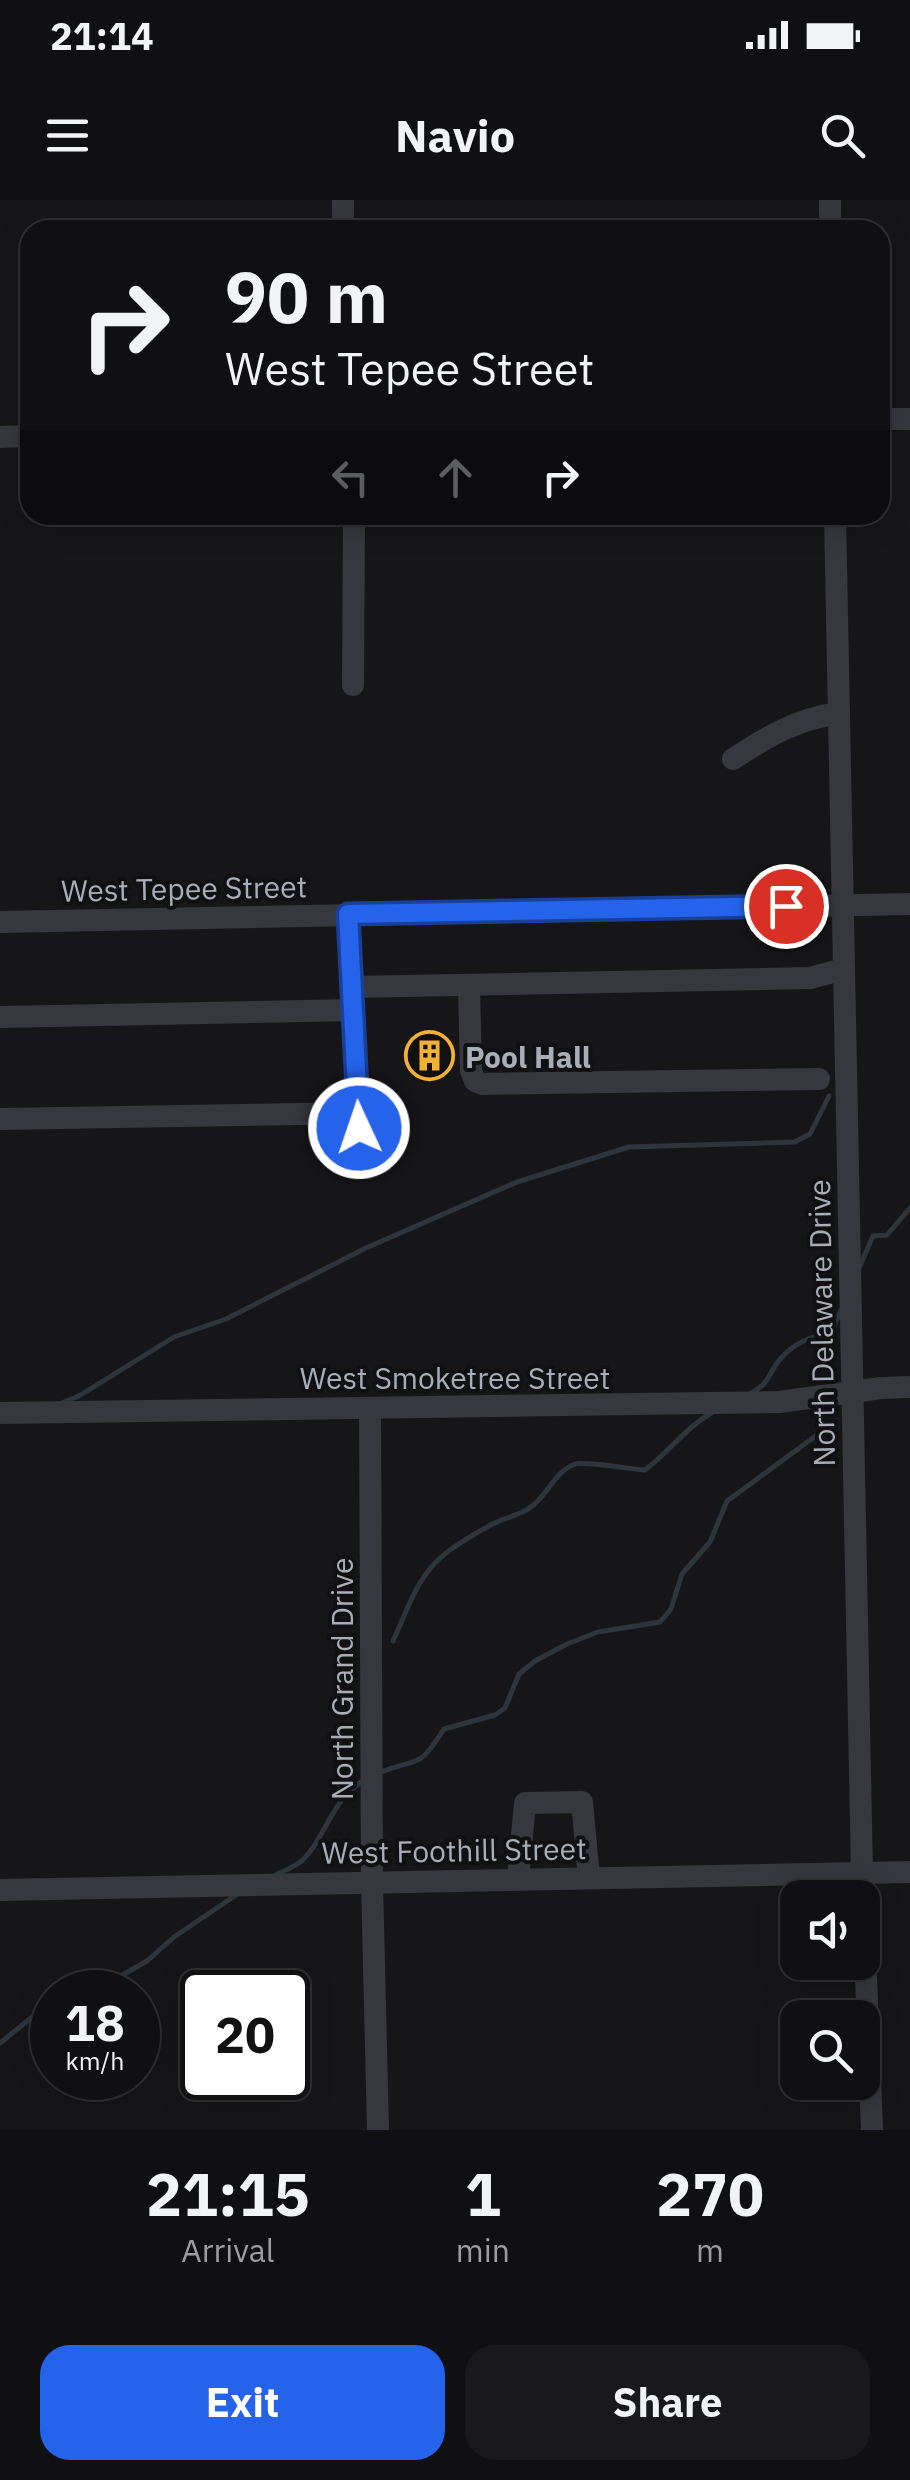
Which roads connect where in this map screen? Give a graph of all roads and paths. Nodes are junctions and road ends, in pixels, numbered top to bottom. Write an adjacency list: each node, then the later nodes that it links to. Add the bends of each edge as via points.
1 (354, 525): 3 (street)
2 (835, 525): 4 (street, North Delaware Drive)
3 (353, 685)
4 (840, 714): 5 (street, via 787,726); 7 (street, North Delaware Drive)
5 (733, 758)
6 (910, 904): 7 (street, West Tepee Street)
7 (843, 905): 8 (street, West Tepee Street); 10 (street, North Delaware Drive)
8 (348, 914): 9 (street, West Tepee Street); 12 (street)
9 (0, 922)
10 (844, 969): 11 (street, via 810,978); 17 (street, North Delaware Drive)
11 (469, 986): 12 (street); 14 (street, via 471,1072 482,1084)
12 (352, 999): 13 (street); 15 (street, via 359,1121)
13 (0, 1017)
14 (819, 1079)
15 (0, 1118)
16 (910, 1387): 17 (street, West Smoketree Street)
17 (852, 1393): 18 (street, West Smoketree Street, via 779,1402); 20 (street, North Delaware Drive)
18 (370, 1408): 19 (street, West Smoketree Street); 24 (street, North Grand Drive)
19 (0, 1413)
20 (862, 1872): 21 (street, West Foothill Street); 22 (street, West Foothill Street); 27 (street, North Delaware Drive)
21 (910, 1872)
22 (588, 1878): 23 (street, West Foothill Street); 23 (street, via 582,1802 526,1803)
23 (518, 1879): 24 (street, West Foothill Street)
24 (372, 1882): 25 (street, West Foothill Street); 26 (street, North Grand Drive)
25 (0, 1890)
26 (378, 2130)
27 (872, 2130)

